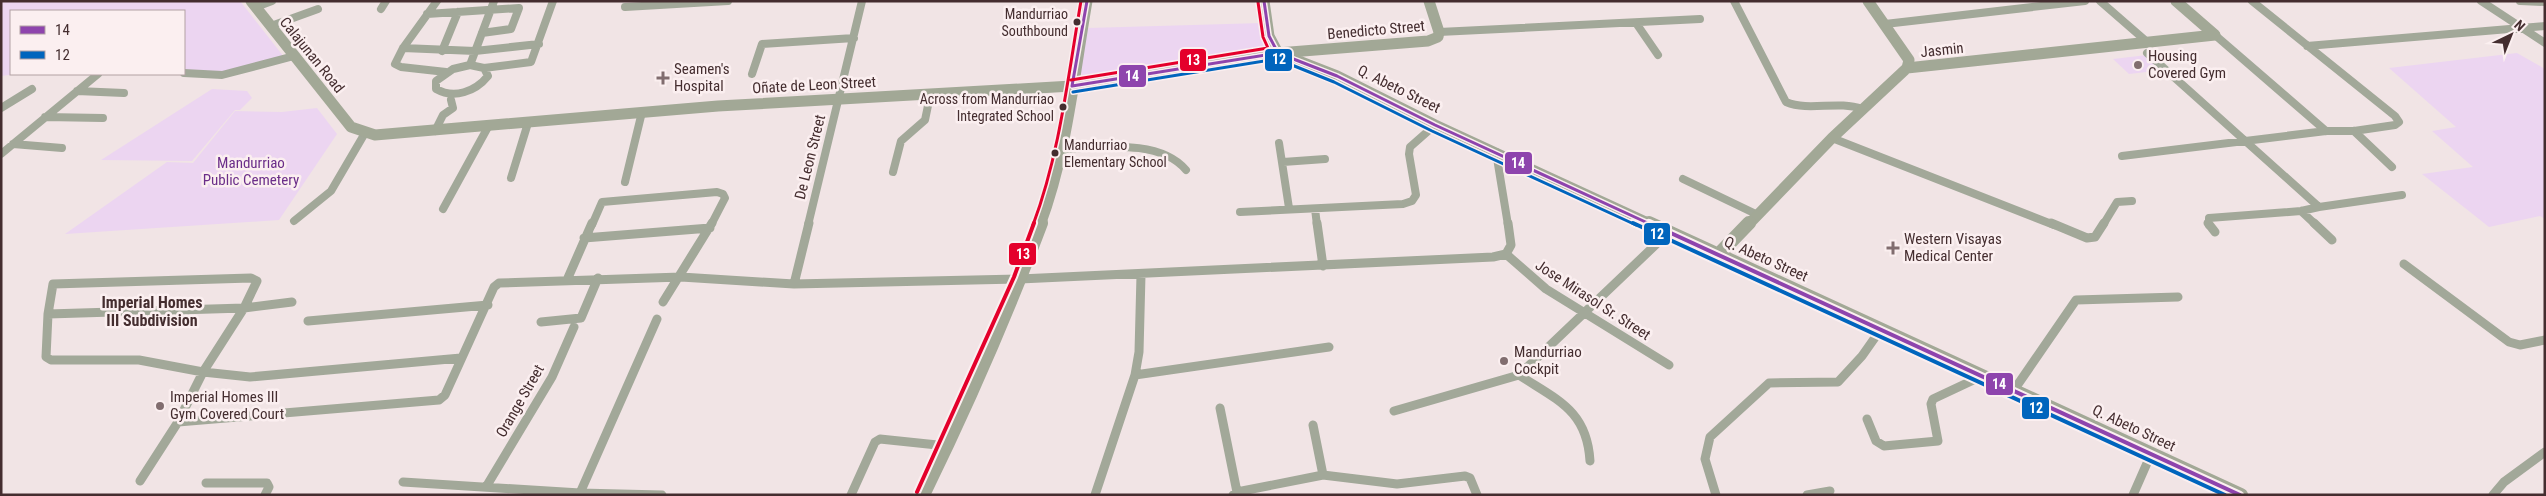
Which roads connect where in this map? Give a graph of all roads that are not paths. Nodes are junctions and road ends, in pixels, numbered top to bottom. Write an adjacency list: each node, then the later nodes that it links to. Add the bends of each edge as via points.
1 (272, 1): 20 (street)
2 (386, 1): 23 (street)
3 (437, 1): 26 (street)
4 (494, 1): 24 (street)
5 (553, 1): 38 (street)
6 (728, 1): 21 (street)
7 (862, 1): 36 (street, De Leon Street)
8 (1086, 1): 54 (main road)
9 (1264, 1): 44 (main road, via 1269,36)
10 (1429, 1): 33 (main road, Benedicto Street)
11 (1734, 1): 62 (street, via 1786,102 1797,106 1844,102)
12 (1868, 1): 29 (main road)
13 (2085, 1): 29 (street)
14 (2100, 1): 40 (street)
15 (2176, 1): 35 (main road)
16 (2252, 1): 39 (street)
17 (2482, 1): 32 (street)
18 (2520, 1): 19 (street)
19 (2545, 2)
20 (253, 4): 30 (main road, Calajunan Road)
21 (625, 7)
22 (318, 9): 30 (street)
23 (381, 9)
24 (490, 9): 25 (street); 34 (street); 34 (street, via 519,9 511,29)
25 (458, 12): 26 (street); 42 (street)
26 (427, 14): 41 (street)
27 (1700, 19): 28 (street)
28 (1636, 23): 33 (street); 45 (street)
29 (1886, 24): 49 (main road, via 1909,60)
30 (271, 26): 46 (main road, Calajunan Road)
31 (2545, 26): 32 (street)
32 (2524, 28): 37 (street); 39 (street)
33 (1439, 32): 44 (main road, Benedicto Street, via 1438,37 1428,41)
34 (482, 33): 43 (street)
35 (2215, 35): 40 (main road, Jasmin); 71 (street)
36 (854, 38): 52 (street, via 762,44); 60 (street, De Leon Street)
37 (2545, 42)
38 (539, 44): 43 (street); 48 (street, via 529,64)
39 (2307, 46): 72 (street, via 2400,122)
40 (2146, 47): 49 (main road, Jasmin); 75 (street)
41 (403, 48): 42 (street); 50 (street, via 396,66)
42 (442, 51): 43 (street)
43 (475, 51): 47 (street)
44 (1278, 53): 54 (main road, Oñate de Leon Street); 67 (main road, Q. Abeto Street, via 1337,76)
45 (1658, 55)
46 (294, 56): 51 (street, via 222,75); 68 (main road, Calajunan Road)
47 (470, 66): 48 (street); 50 (street)
48 (484, 68): 59 (street, via 487,72 484,81)
49 (1907, 68): 62 (main road, Jasmin)
50 (446, 72): 59 (street, via 436,81 436,89)
51 (185, 73)
52 (752, 74)
53 (97, 75): 56 (street)
54 (1072, 86): 58 (main road, Oñate de Leon Street); 79 (main road)
55 (32, 88): 61 (street)
56 (77, 91): 57 (street); 64 (street)
57 (124, 93)
58 (930, 96): 60 (main road, Oñate de Leon Street); 87 (street, via 926,120 901,141)
59 (452, 97): 70 (street, via 442,109 443,115)
60 (838, 98): 63 (main road, Oñate de Leon Street); 115 (street, De Leon Street)
61 (1, 108)
62 (1862, 109): 74 (main road, Jasmin)
63 (642, 112): 66 (main road, Oñate de Leon Street); 90 (street)
64 (45, 117): 65 (street); 77 (street)
65 (103, 118)
66 (528, 123): 69 (main road, Oñate de Leon Street); 88 (street)
67 (1435, 125): 80 (main road, Q. Abeto Street); 96 (street, via 1410,147 1416,195 1412,201)
68 (351, 127): 73 (main road, Oñate de Leon Street)
69 (488, 127): 70 (main road, Oñate de Leon Street); 95 (street)
70 (436, 131): 73 (main road, Oñate de Leon Street)
71 (2326, 131): 72 (street); 75 (street)
72 (2354, 131): 85 (street)
73 (366, 133): 100 (street, via 331,191)
74 (1832, 138): 92 (street, via 2087,238 2095,237 2117,202); 99 (main road, Jasmin)
75 (2243, 140): 82 (street); 93 (street)
76 (1279, 143): 84 (street)
77 (13, 144): 78 (street); 81 (street)
78 (62, 148)
79 (1062, 149): 86 (street, via 1144,150 1176,157); 113 (main road, via 1050,198)
80 (1496, 152): 102 (main road, Q. Abeto Street); 106 (street, via 1511,233 1511,245)
81 (1, 154)
82 (2122, 156)
83 (1325, 159): 84 (street)
84 (1283, 162): 94 (street)
85 (2392, 167)
86 (1186, 170)
87 (893, 172)
88 (511, 178)
89 (1683, 179): 99 (street)
90 (625, 182)
91 (2402, 195): 93 (street)
92 (2132, 201)
93 (2319, 207): 97 (street)
94 (1289, 208): 96 (street); 98 (street)
95 (443, 209)
96 (1315, 209): 109 (street)
97 (2301, 211): 103 (street, via 2209,218 2208,223); 105 (street)
98 (1240, 212)
99 (1758, 215): 107 (main road, Jasmin)
100 (294, 221)
101 (710, 228): 104 (street); 104 (street, via 725,198 717,192 602,202); 111 (street)
102 (1669, 232): 107 (main road, Q. Abeto Street); 122 (street)
103 (2215, 232)
104 (584, 238): 114 (street)
105 (2332, 240)
106 (1506, 254): 109 (street); 122 (street, Jose Mirasol Sr. Street, via 1546,289)
107 (1718, 255): 127 (main road, Q. Abeto Street)
108 (2404, 264): 128 (street, via 2509,342 2520,345)
109 (1324, 266): 110 (street)
110 (1141, 275): 113 (street); 133 (street, via 1139,352)
111 (682, 277): 112 (street); 115 (street); 118 (street)
112 (598, 278): 114 (street); 125 (street, via 581,318)
113 (1020, 279): 115 (street); 142 (main road)
114 (567, 280): 119 (street, via 499,283 494,287)
115 (794, 284)
116 (2178, 297): 136 (street, via 2076,300)
117 (292, 302): 120 (street)
118 (663, 302)
119 (488, 305): 124 (street); 130 (street)
120 (244, 308): 121 (street); 121 (street, via 257,281 251,278 148,280 52,284); 132 (street)
121 (48, 314): 132 (street, via 47,359 139,360)
122 (1584, 314): 131 (street, Jose Mirasol Sr. Street); 134 (street)
123 (657, 319): 152 (street)
124 (308, 321)
125 (541, 322)
126 (574, 327): 150 (street, Orange Street, via 552,377)
127 (1881, 329): 135 (main road, Q. Abeto Street); 160 (street, via 1838,382 1769,383 1710,437 1706,470)
128 (2545, 340)
129 (1328, 347): 133 (street)
130 (462, 358): 132 (street, via 272,376); 140 (street, via 445,396 439,400)
131 (1669, 365)
132 (203, 372): 140 (street)
133 (1135, 375): 158 (street)
134 (1519, 375): 138 (street); 145 (street, via 1580,419 1587,430)
135 (1982, 376): 136 (main road, Q. Abeto Street); 139 (street, via 1932,399 1938,441 1884,446 1876,441)
136 (2014, 390): 144 (main road, Q. Abeto Street)
137 (1220, 408): 153 (street)
138 (1394, 411)
139 (1867, 419)
140 (178, 422): 147 (street)
141 (1313, 425): 146 (street)
142 (947, 446): 156 (street, via 880,439 875,442); 157 (main road)
143 (2545, 452): 164 (street, via 2504,482)
144 (2151, 454): 162 (street); 163 (main road, Q. Abeto Street)
145 (1590, 461)
146 (1323, 475): 153 (street); 159 (street, via 1397,484 1465,476 1470,478)
147 (140, 482)
148 (404, 482): 150 (street)
149 (206, 483): 154 (street, via 267,483 269,487)
150 (486, 487): 152 (street)
151 (1830, 491): 161 (street)
152 (580, 493): 155 (street)
153 (1235, 493)
154 (265, 495)
155 (662, 495)
156 (851, 495)
157 (923, 495)
158 (1095, 495)
159 (1477, 495)
160 (1716, 495)
161 (1806, 495)
162 (2133, 495)
163 (2241, 495)
164 (2492, 495)

